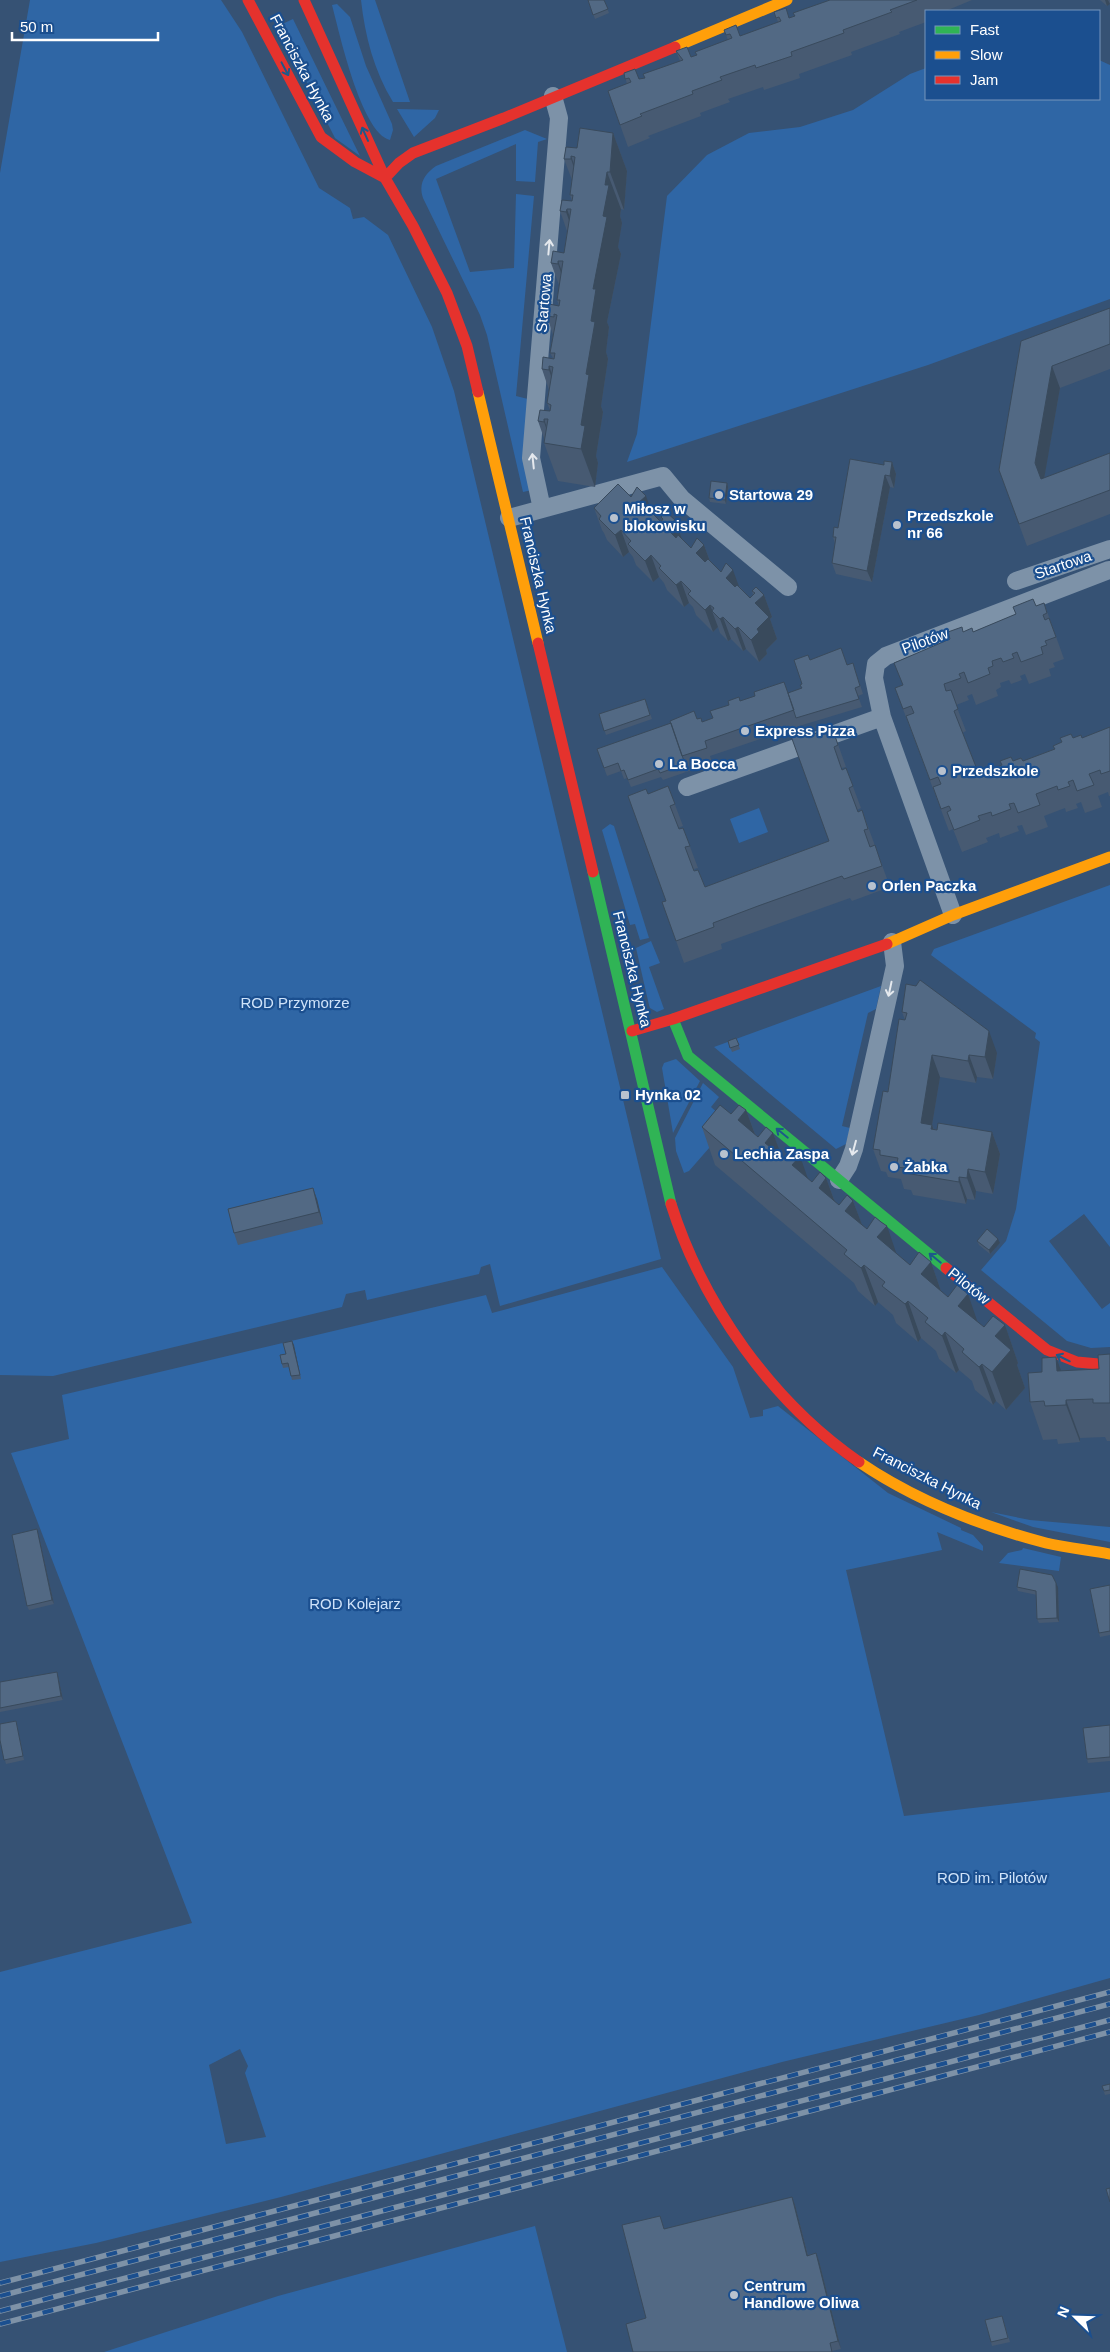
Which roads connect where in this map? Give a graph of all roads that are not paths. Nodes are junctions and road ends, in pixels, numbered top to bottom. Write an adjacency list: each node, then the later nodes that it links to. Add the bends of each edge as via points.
1 (248, 0): 5 (street, Franciszka Hynka, one-way to 5, via 322,136 355,162)
2 (787, 0): 4 (street)
3 (307, 2): 5 (street, Franciszka Hynka, one-way to 3)
4 (553, 96): 5 (street, via 413,153); 6 (street, Startowa, one-way to 4, via 531,458 559,118)
5 (385, 178): 7 (street, Franciszka Hynka, via 413,226 458,318)
6 (542, 509): 7 (street); 11 (street, via 663,476 682,499)
7 (509, 518): 18 (street, Franciszka Hynka)
8 (1110, 549): 10 (street, Startowa)
9 (1109, 570): 12 (street, Pilotów, via 886,656 876,664 874,678)
10 (1016, 581)
11 (788, 587)
12 (882, 716): 13 (street); 15 (street, Pilotów)
13 (687, 787)
14 (1110, 857): 15 (street)
15 (953, 915): 16 (street)
16 (892, 942): 17 (street); 19 (street, one-way to 19, via 895,966 883,1022 854,1149)
17 (673, 1019): 18 (street); 19 (street, Pilotów, one-way to 17, via 688,1056)
18 (632, 1031): 21 (street, Franciszka Hynka, via 662,1167 684,1239 729,1323 797,1410 846,1452 883,1476 925,1497 998,1529 1048,1544)
19 (839, 1180): 20 (street, Pilotów, one-way to 19, via 1074,1363 1047,1350)
20 (1110, 1365)
21 (1110, 1554)

